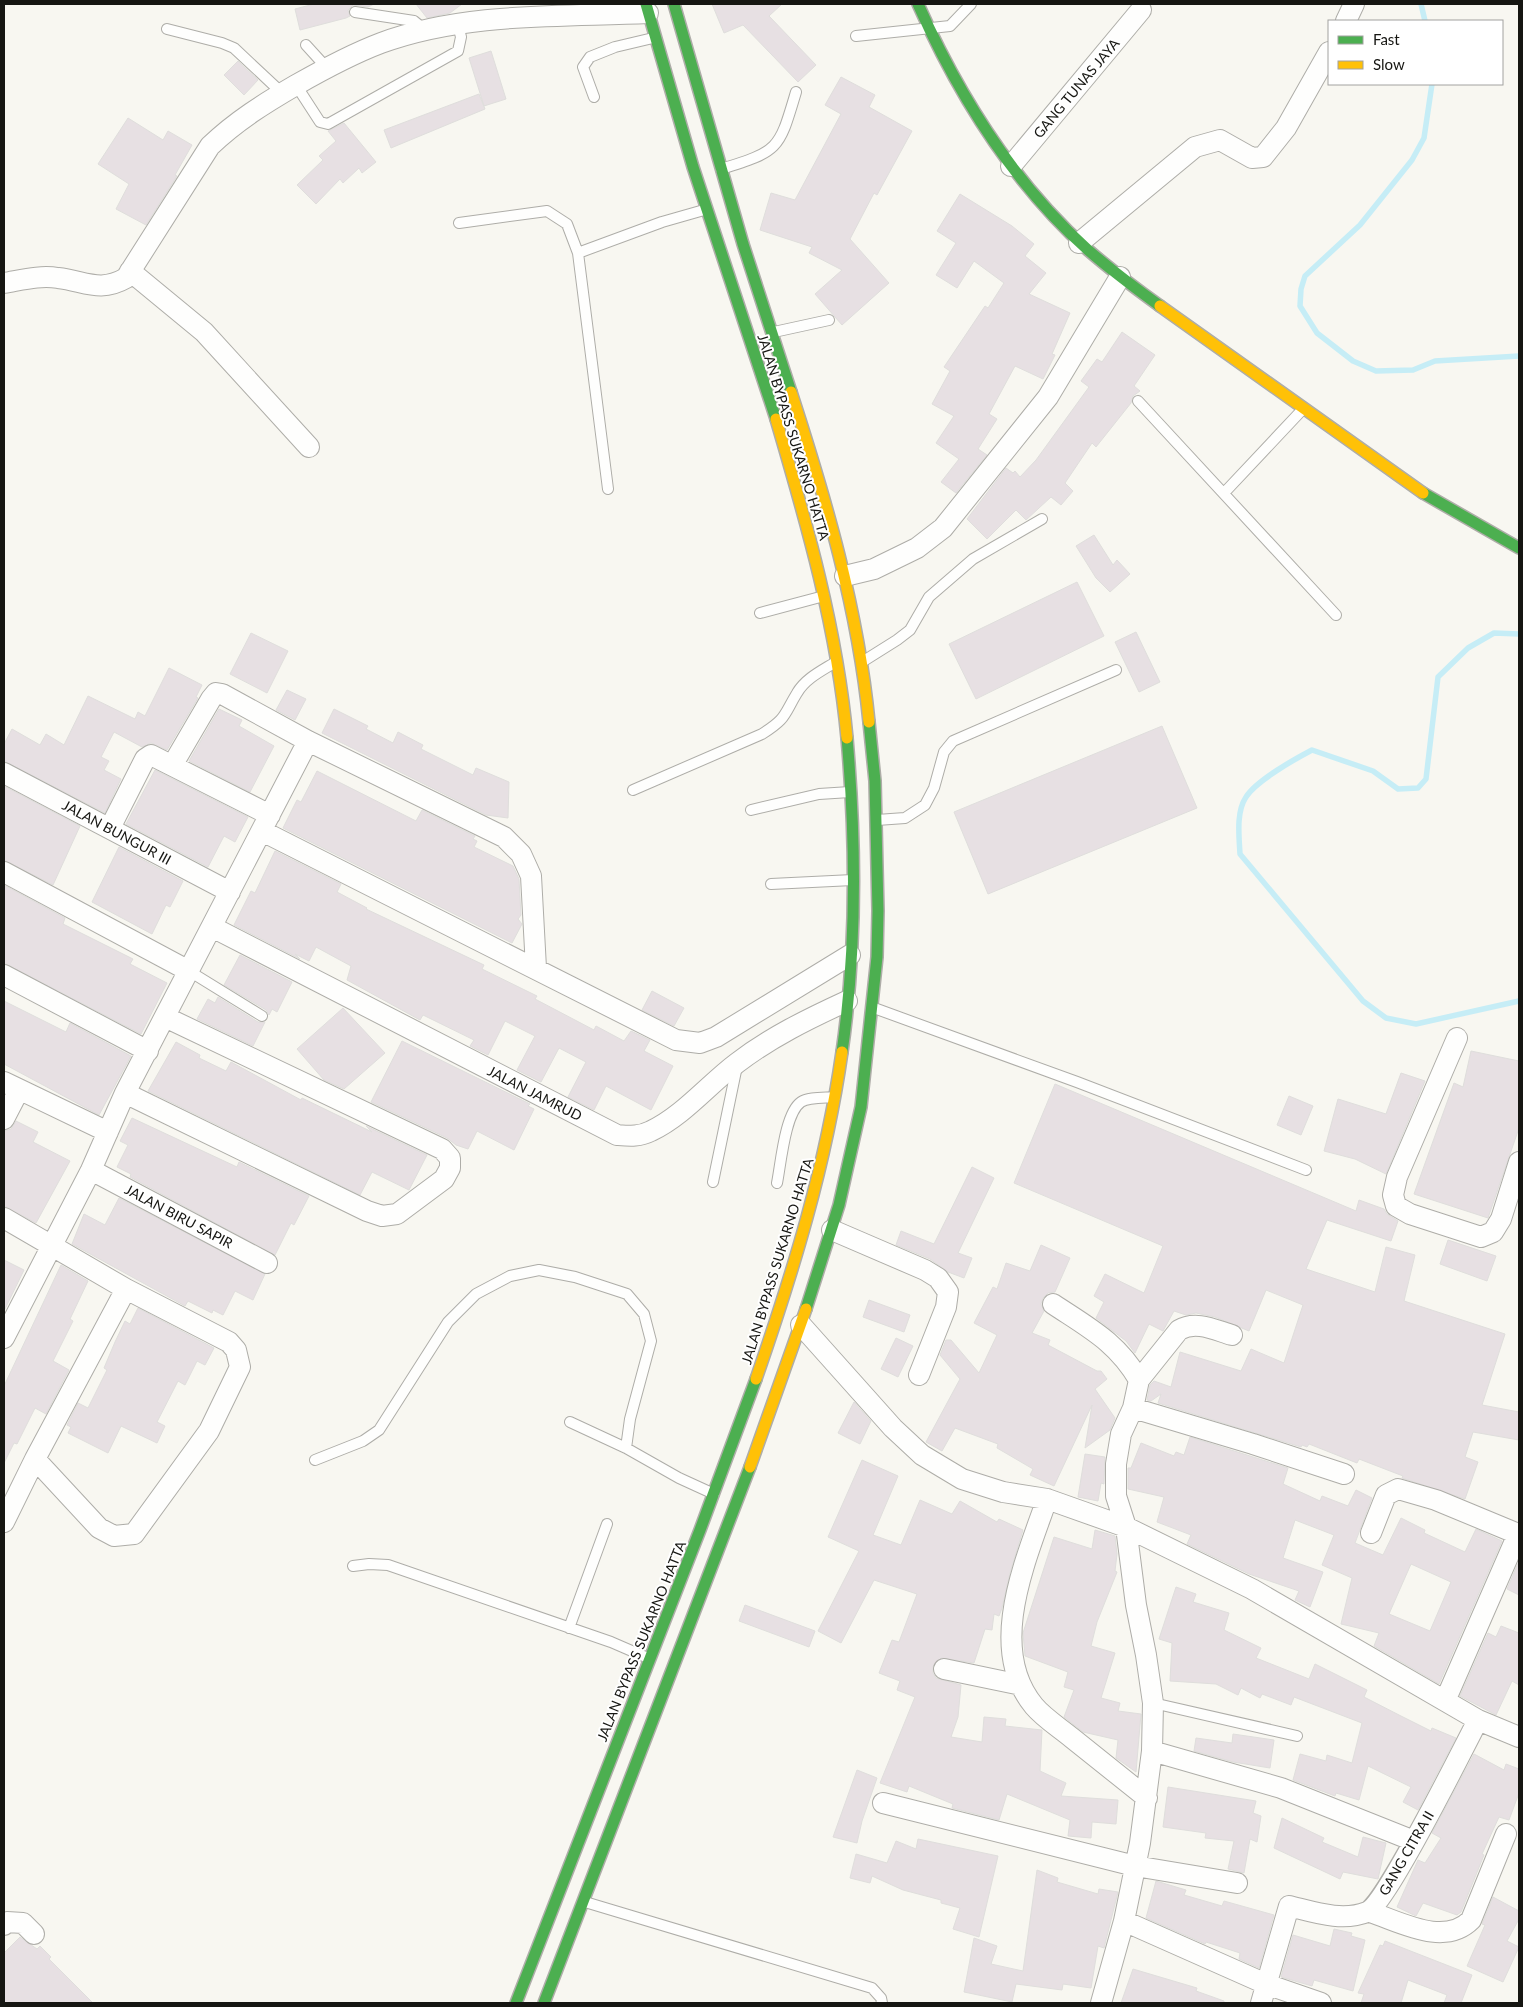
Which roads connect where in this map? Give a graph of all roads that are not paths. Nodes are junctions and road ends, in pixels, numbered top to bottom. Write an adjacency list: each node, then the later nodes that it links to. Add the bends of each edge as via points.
1 (674, 4): 22 (main road, JALAN BYPASS SUKARNO HATTA)
2 (918, 4): 11 (main road)
3 (972, 4): 11 (lane, via 950,26)
4 (1354, 4): 8 (street)
5 (647, 8): 9 (street); 14 (main road, JALAN BYPASS SUKARNO HATTA)
6 (1141, 10): 21 (street, GANG TUNAS JAYA)
7 (355, 12): 12 (lane, via 414,21)
8 (1346, 20)
9 (458, 25): 12 (street); 18 (lane, via 461,37 458,51 328,124 320,122)
10 (167, 29): 18 (lane, via 222,42)
11 (929, 30): 13 (lane); 21 (main road, via 968,101)
12 (426, 31): 17 (street, via 382,42)
13 (856, 36)
14 (654, 38): 20 (lane, via 615,46 590,57 584,67); 22 (main road, JALAN BYPASS SUKARNO HATTA)
15 (306, 45): 17 (lane)
16 (1328, 54): 25 (street, via 1286,128 1263,157 1252,158 1220,140 1195,147)
17 (326, 67): 18 (street)
18 (289, 89): 29 (street, via 229,128 210,146)
19 (796, 92): 22 (lane, via 783,135 774,147 754,159)
20 (594, 97)
21 (1011, 166): 25 (main road)
22 (709, 173): 23 (main road, JALAN BYPASS SUKARNO HATTA); 26 (main road, JALAN BYPASS SUKARNO HATTA)
23 (705, 209): 27 (main road, JALAN BYPASS SUKARNO HATTA); 28 (lane)
24 (459, 223): 28 (lane, via 547,211 567,224)
25 (1079, 243): 30 (main road)
26 (744, 244): 27 (main road); 33 (main road, JALAN BYPASS SUKARNO HATTA)
27 (719, 250): 42 (main road, JALAN BYPASS SUKARNO HATTA, via 791,466)
28 (578, 253): 37 (lane)
29 (130, 271): 31 (street, via 126,278 115,284 100,287 58,278 35,277); 36 (street, via 204,332)
30 (1120, 278): 35 (main road); 41 (street, via 1048,397 943,528 917,548 874,569)
31 (4, 283)
32 (829, 320): 33 (lane)
33 (772, 333): 41 (main road, JALAN BYPASS SUKARNO HATTA, via 814,463)
34 (1138, 401): 38 (lane)
35 (1304, 408): 38 (lane); 40 (main road, via 1425,494)
36 (309, 447)
37 (608, 489)
38 (1224, 494): 44 (lane)
39 (1042, 519): 46 (lane, via 973,559 929,597 910,630)
40 (1519, 548)
41 (845, 576): 46 (main road, JALAN BYPASS SUKARNO HATTA)
42 (825, 595): 43 (lane); 45 (main road, JALAN BYPASS SUKARNO HATTA)
43 (760, 613)
44 (1336, 615)
45 (837, 662): 51 (lane, via 813,676 798,692 782,722 762,734); 52 (main road, JALAN BYPASS SUKARNO HATTA)
46 (861, 662): 54 (main road, JALAN BYPASS SUKARNO HATTA)
47 (1116, 670): 54 (lane, via 953,741 944,752 934,788 925,805 905,818)
48 (308, 741): 49 (street, via 216,693); 55 (street); 63 (street, via 504,837 521,854 531,876)
49 (173, 764): 55 (street); 56 (street, via 152,755 145,759)
50 (4, 773): 56 (street, JALAN BUNGUR III)
51 (633, 790)
52 (851, 792): 53 (lane, via 819,794); 58 (main road, JALAN BYPASS SUKARNO HATTA)
53 (751, 810)
54 (877, 820): 67 (main road, JALAN BYPASS SUKARNO HATTA, via 878,911)
55 (266, 823): 60 (street); 63 (street)
56 (110, 828): 60 (street, JALAN BUNGUR III)
57 (4, 872): 64 (street)
58 (854, 880): 59 (lane); 62 (main road, JALAN BYPASS SUKARNO HATTA)
59 (771, 884)
60 (230, 892): 61 (street)
61 (212, 927): 64 (street); 72 (street, JALAN JAMRUD, via 617,1135 634,1137 651,1131)
62 (850, 955): 63 (street, via 716,1037 700,1043 676,1040 655,1032); 66 (main road, JALAN BYPASS SUKARNO HATTA)
63 (536, 968)
64 (189, 971): 68 (lane); 69 (street)
65 (4, 975): 71 (street)
66 (847, 1001): 72 (street, JALAN JAMRUD, via 788,1029); 75 (main road, JALAN BYPASS SUKARNO HATTA)
67 (873, 1008): 80 (lane); 84 (main road, JALAN BYPASS SUKARNO HATTA, via 861,1107)
68 (262, 1016)
69 (165, 1017): 71 (street); 74 (street, via 442,1149 450,1158 450,1168 444,1179 397,1214 382,1216)
70 (1457, 1038): 78 (street, via 1397,1177 1393,1195 1396,1206 1410,1214 1481,1237 1493,1232 1501,1219)
71 (148, 1051): 74 (street)
72 (738, 1062): 81 (lane)
73 (11, 1086): 76 (street); 77 (street)
74 (125, 1092): 77 (street)
75 (836, 1097): 82 (lane, via 802,1101 796,1106 790,1117); 101 (main road, JALAN BYPASS SUKARNO HATTA, via 818,1183 800,1247)
76 (4, 1119)
77 (108, 1132): 79 (street)
78 (1519, 1162)
79 (91, 1170): 85 (street); 86 (street, JALAN BIRU SAPIR)
80 (1306, 1170)
81 (713, 1182)
82 (777, 1182)
83 (4, 1218): 85 (street)
84 (832, 1230): 90 (main road, JALAN BYPASS SUKARNO HATTA); 93 (street, via 925,1270 938,1278 948,1292 946,1307)
85 (53, 1246): 87 (street); 89 (street)
86 (267, 1263)
87 (126, 1289): 98 (street); 98 (street, via 219,1336 236,1350 240,1367 209,1431 134,1534 114,1536 99,1528)
88 (1053, 1304): 94 (street, via 1110,1343 1128,1361)
89 (10, 1313): 92 (street)
90 (801, 1325): 102 (street, via 892,1428 922,1455 962,1479 1003,1492); 120 (main road, JALAN BYPASS SUKARNO HATTA, via 738,1502)
91 (1232, 1335): 94 (street, via 1203,1326 1187,1326 1178,1330)
92 (4, 1338)
93 (919, 1375)
94 (1139, 1380): 95 (street)
95 (1134, 1408): 100 (street); 105 (street, via 1121,1434 1116,1464 1116,1496)
96 (570, 1422): 97 (lane)
97 (626, 1448): 99 (lane, via 630,1419 651,1341 644,1314 627,1294 575,1277 539,1270 510,1276 476,1294 448,1322 379,1430 363,1441); 101 (lane)
98 (35, 1459): 103 (street)
99 (315, 1460)
100 (1344, 1474)
101 (715, 1495): 110 (main road, JALAN BYPASS SUKARNO HATTA)
102 (1047, 1499): 105 (street); 112 (street, via 1022,1572 1011,1620 1013,1655)
103 (4, 1522)
104 (607, 1524): 109 (lane)
105 (1126, 1527): 113 (street, via 1252,1589); 114 (street)
106 (1371, 1533): 107 (street, via 1386,1495 1398,1489 1436,1500)
107 (1519, 1534): 113 (street)
108 (353, 1566): 109 (lane, via 388,1565)
109 (569, 1628): 110 (lane)
110 (650, 1659): 119 (main road, JALAN BYPASS SUKARNO HATTA)
111 (944, 1669): 112 (street)
112 (1020, 1685): 121 (street, via 1035,1707)
113 (1445, 1701): 115 (street)
114 (1153, 1703): 116 (lane); 118 (street)
115 (1478, 1720): 117 (street); 125 (street, GANG CITRA II)
116 (1297, 1736)
117 (1519, 1737)
118 (1152, 1751): 121 (street); 125 (street, via 1281,1788)
119 (600, 1786): 120 (main road, via 599,1800 605,1808 616,1807); 124 (main road, JALAN BYPASS SUKARNO HATTA)
120 (625, 1797): 126 (main road, JALAN BYPASS SUKARNO HATTA)
121 (1147, 1798): 127 (street)
122 (883, 1803): 127 (street)
123 (1506, 1834): 130 (street, via 1471,1920 1462,1929 1438,1934)
124 (580, 1837): 126 (main road, via 587,1828 599,1826 606,1834); 135 (main road, JALAN BYPASS SUKARNO HATTA)
125 (1414, 1842): 130 (street, GANG CITRA II)
126 (606, 1847): 129 (main road, JALAN BYPASS SUKARNO HATTA)
127 (1135, 1866): 128 (street); 131 (street)
128 (1237, 1884)
129 (585, 1902): 136 (main road, JALAN BYPASS SUKARNO HATTA); 137 (lane, via 872,1988)
130 (1370, 1912): 134 (street, via 1352,1916 1330,1915 1289,1906)
131 (1124, 1921): 134 (street); 138 (street)
132 (4, 1925): 133 (street, via 7,1922 23,1923)
133 (34, 1934)
134 (1266, 1984): 139 (street); 140 (street)
135 (516, 2003)
136 (544, 2003)
137 (882, 2003)
138 (1101, 2003)
139 (1261, 2003)
140 (1321, 2003)

